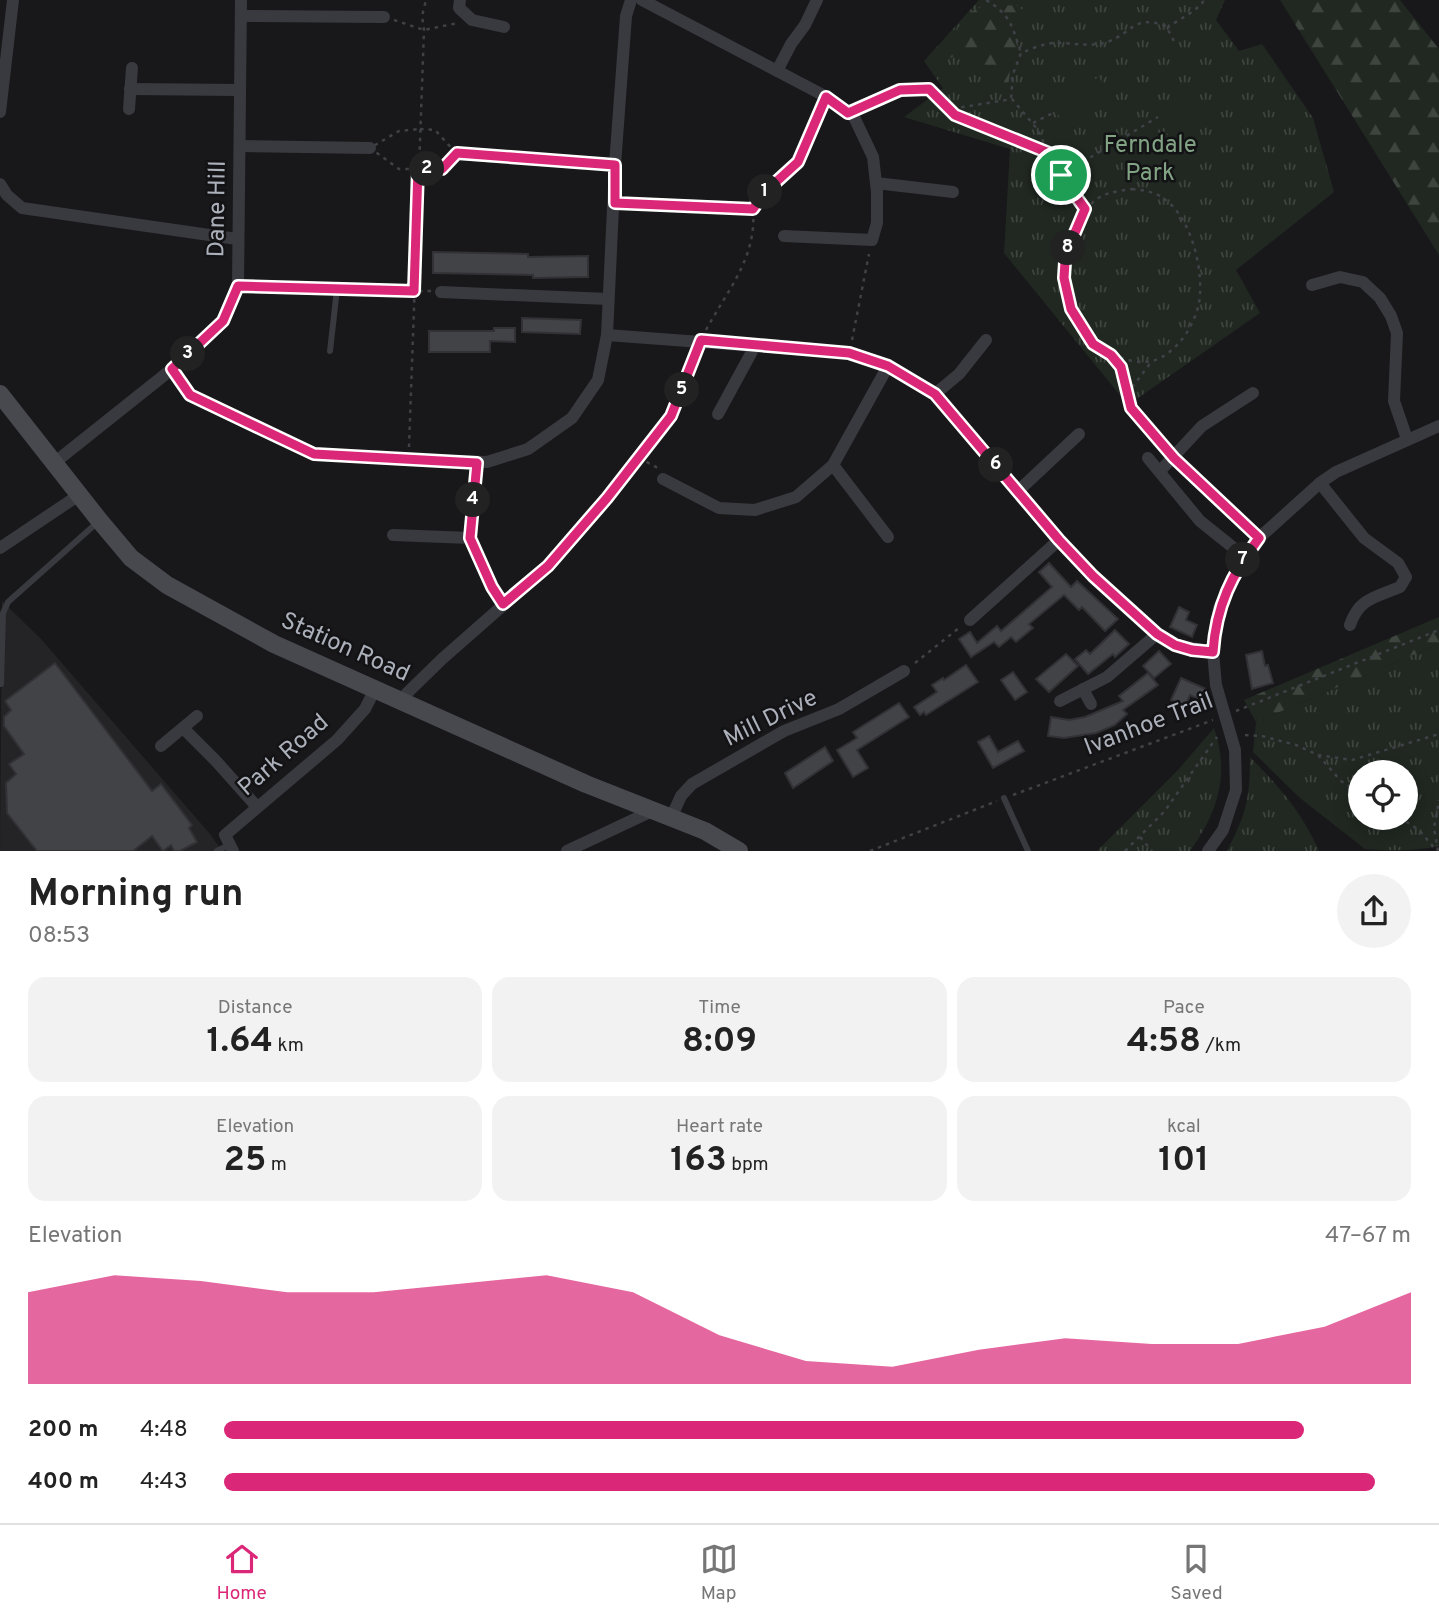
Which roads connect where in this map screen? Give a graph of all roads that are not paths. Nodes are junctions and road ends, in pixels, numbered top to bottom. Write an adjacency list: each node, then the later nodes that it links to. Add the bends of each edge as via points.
1 (13, 0): 18 (street)
2 (241, 0): 9 (street, Dane Hill)
3 (460, 0): 11 (street, via 459,8 472,20)
4 (631, 0): 23 (street)
5 (642, 0): 8 (street)
6 (671, 0): 8 (street)
7 (817, 0): 13 (street)
8 (666, 13): 13 (street)
9 (242, 16): 10 (street); 16 (street, Dane Hill)
10 (384, 17)
11 (504, 27)
12 (132, 68): 14 (street)
13 (777, 71): 19 (street)
14 (130, 89): 16 (street); 17 (street)
15 (929, 89): 19 (lane, via 900,90)
16 (239, 90): 20 (street, Dane Hill)
17 (129, 108)
18 (0, 112)
19 (848, 113): 24 (street, via 873,157)
20 (240, 146): 21 (street); 30 (street, Dane Hill)
21 (370, 148)
22 (457, 153): 23 (street)
23 (615, 165): 27 (street)
24 (876, 183): 26 (street); 29 (street, via 877,223 872,240)
25 (0, 184): 30 (street, via 22,208)
26 (953, 192)
27 (615, 203): 28 (street); 36 (street)
28 (725, 206)
29 (784, 236)
30 (237, 239): 32 (street, Dane Hill)
31 (1312, 285): 49 (street, via 1340,277 1363,282 1380,298 1397,332 1394,401)
32 (238, 286): 33 (street); 42 (street, Dane Hill, via 223,321)
33 (337, 289): 34 (street); 40 (lane)
34 (374, 290)
35 (441, 292): 36 (street)
36 (608, 299): 37 (street)
37 (607, 335): 39 (street); 52 (street, via 598,380 572,418 528,449)
38 (986, 340): 45 (street, via 959,374)
39 (755, 346): 41 (street, via 849,353); 46 (street)
40 (330, 351)
41 (888, 366): 45 (street); 53 (street)
42 (172, 369): 51 (street, Dane Hill); 52 (street, via 190,395 314,454)
43 (1253, 393): 54 (street, via 1202,426)
44 (0, 394): 51 (street, Station Road)
45 (935, 394): 57 (street)
46 (718, 414)
47 (1438, 429): 49 (street)
48 (1079, 434): 57 (street)
49 (1407, 439): 56 (street)
50 (1148, 457): 54 (street)
51 (54, 463): 58 (street, Station Road)
52 (477, 463): 60 (street, via 470,538)
53 (833, 465): 55 (street, via 796,497 755,510 719,508); 61 (street)
54 (1160, 471): 64 (street, via 1200,521)
55 (663, 479)
56 (1320, 483): 64 (street, via 1259,538); 67 (street, via 1364,538 1398,563 1406,577 1401,587 1355,609)
57 (1018, 491): 62 (street)
58 (79, 495): 59 (street, Station Road); 63 (street)
59 (99, 520): 71 (lane, via 8,602 3,613); 72 (street, Station Road, via 131,558 167,585 274,644)
60 (393, 535)
61 (888, 537)
62 (1059, 540): 66 (street); 68 (street)
63 (0, 548)
64 (1245, 557): 69 (street, via 1219,608)
65 (548, 566): 74 (street)
66 (970, 620)
67 (1350, 625)
68 (1157, 634): 69 (street, via 1175,645); 73 (street, via 1107,677)
69 (1213, 652): 88 (street, via 1216,685 1237,768 1232,810)
70 (904, 671): 83 (street, Mill Drive, via 692,784)
71 (1, 684)
72 (375, 689): 74 (street, Station Road); 81 (street, Park Road, via 365,709 337,740)
73 (1083, 689): 75 (street); 76 (street)
74 (400, 700): 82 (street, Station Road)
75 (1060, 701)
76 (1091, 704)
77 (197, 716): 78 (street)
78 (183, 728): 79 (street); 81 (street)
79 (161, 746)
80 (1004, 798): 87 (lane)
81 (257, 807): 84 (street, Park Road, via 225,835)
82 (652, 811): 83 (street, Station Road); 85 (street)
83 (671, 818): 86 (street, Station Road)
84 (226, 849)
85 (567, 851)
86 (739, 851)
87 (1028, 851)
88 (1208, 851)

